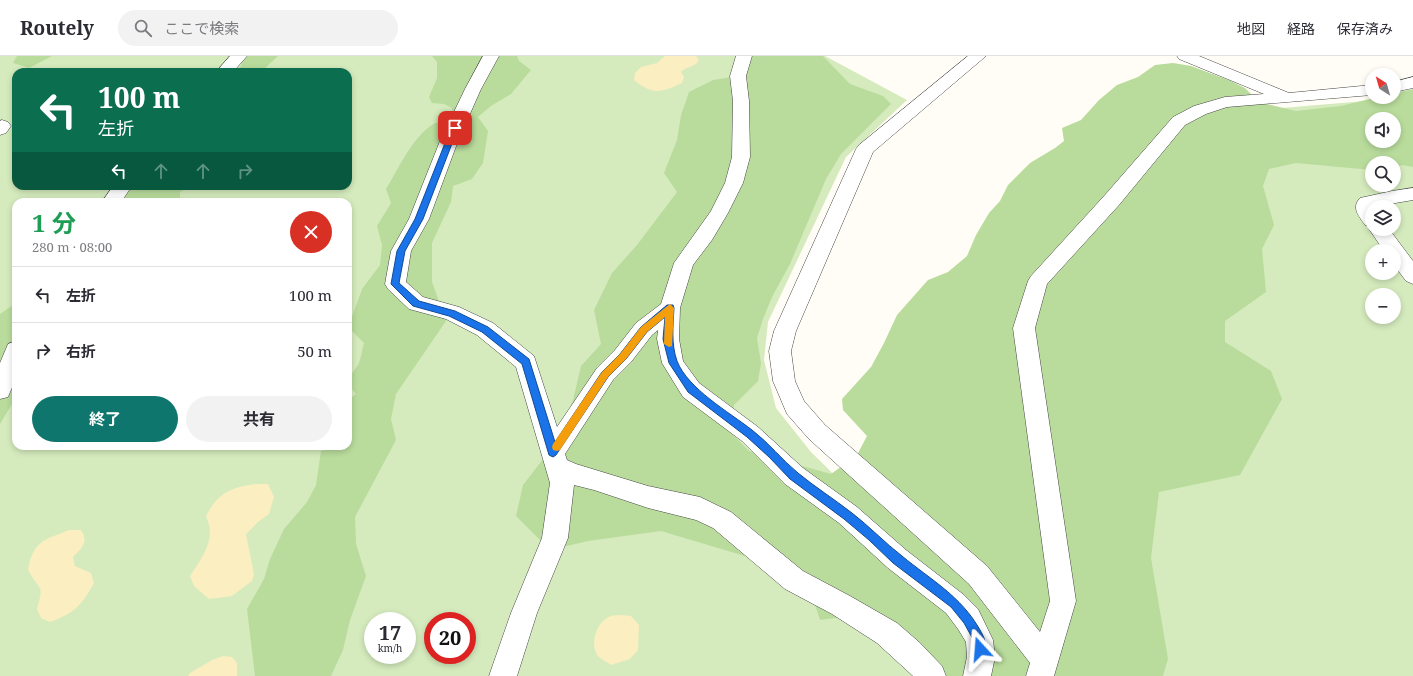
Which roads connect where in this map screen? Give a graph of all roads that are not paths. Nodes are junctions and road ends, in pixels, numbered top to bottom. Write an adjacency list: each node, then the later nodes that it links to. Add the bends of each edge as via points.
1 (239, 56): 6 (street)
2 (491, 56): 20 (street, via 449,141 419,219 401,251 395,284 416,303 452,313 485,329 526,362)
3 (744, 56): 15 (street, via 738,76 742,101 741,156 734,183 705,235 684,264)
4 (978, 56): 21 (street, via 865,149 785,331 780,351 784,381 795,408 817,432 978,574)
5 (1185, 56): 10 (street)
6 (228, 68)
7 (1413, 82): 8 (street)
8 (1401, 86)
9 (1365, 91): 10 (street)
10 (1287, 98): 21 (street, via 1225,102 1200,110 1179,121 1038,281 1024,328 1063,602)
11 (1413, 194): 12 (street)
12 (1378, 200)
13 (1384, 236): 14 (street)
14 (1413, 276)
15 (670, 308): 20 (street, via 644,329 605,374); 24 (street, via 668,339 673,363 691,390 750,434 794,476 848,515 897,559 955,604 968,619 979,640 982,657)
16 (12, 357): 18 (street)
17 (12, 359): 19 (street)
18 (0, 378)
19 (0, 390)
20 (554, 459): 22 (street, via 562,483 555,538 524,613); 23 (street, via 572,474 594,478 648,498 700,509 722,520 794,580 887,633)
21 (1042, 668)
22 (503, 676)
23 (932, 676)
24 (978, 676)

